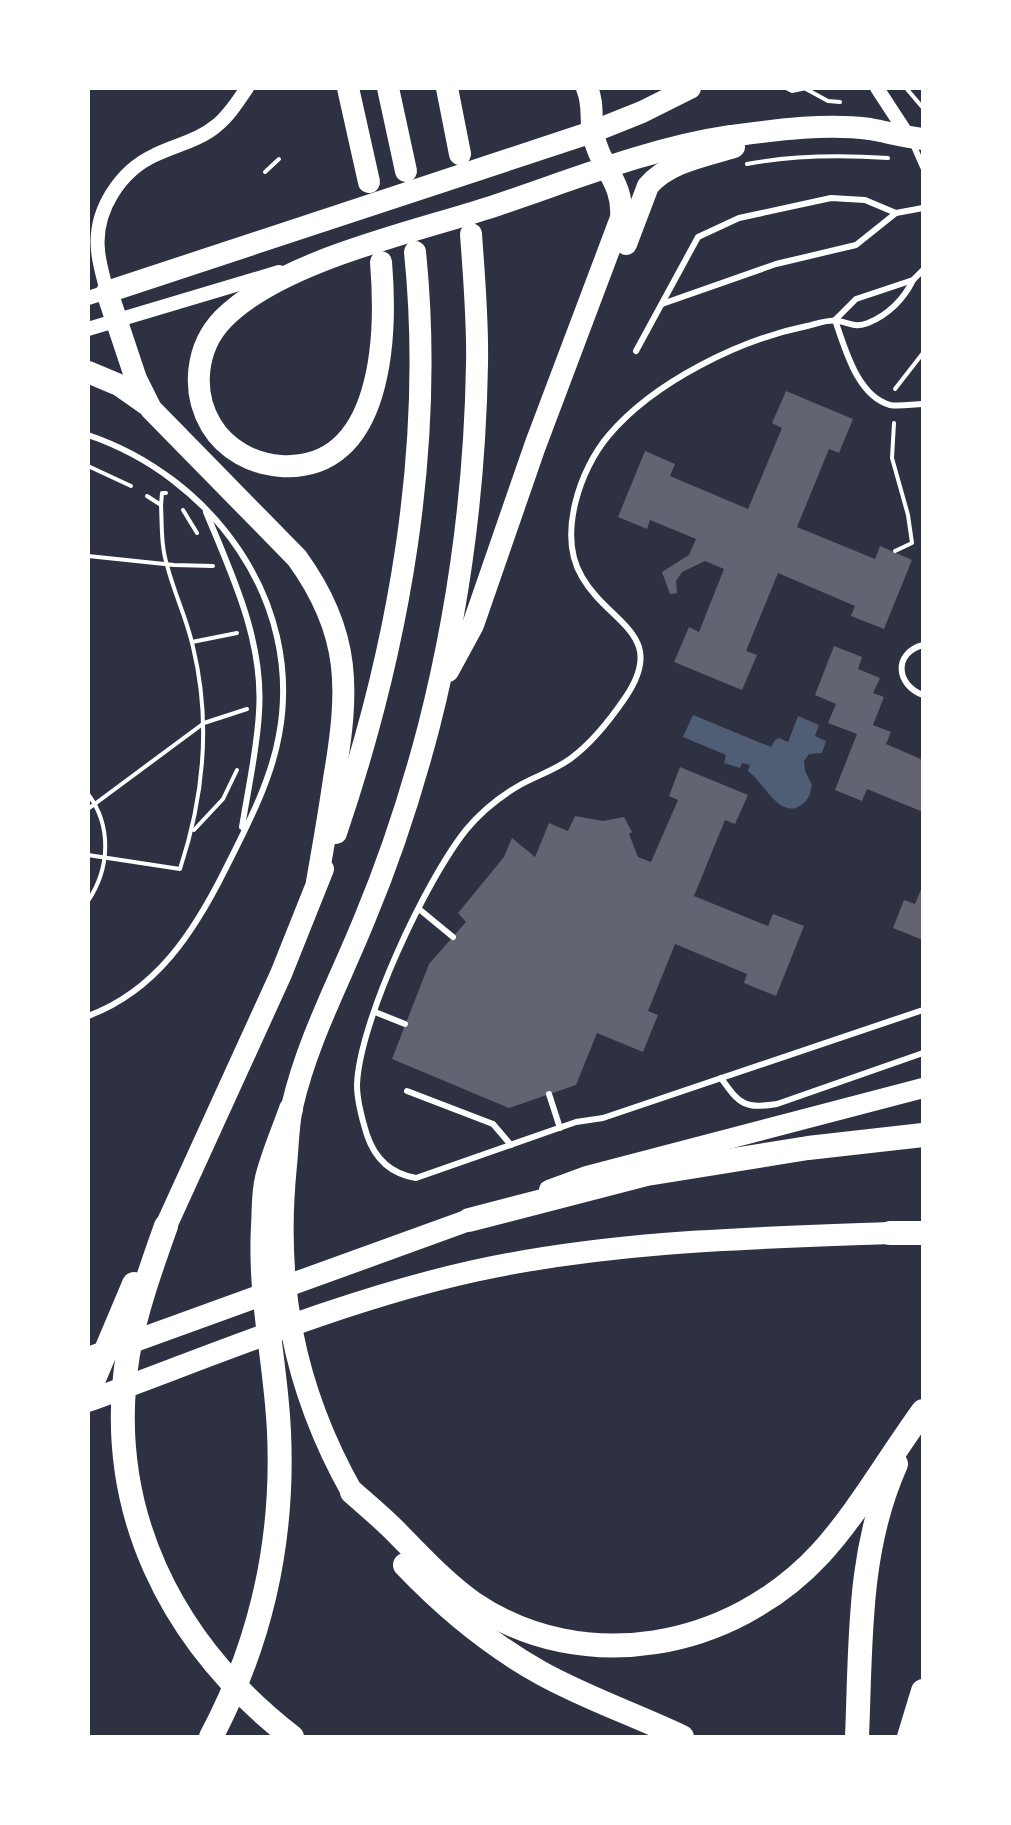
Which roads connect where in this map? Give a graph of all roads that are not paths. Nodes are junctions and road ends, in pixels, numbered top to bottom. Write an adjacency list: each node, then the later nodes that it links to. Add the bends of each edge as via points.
1 (247, 88): 24 (street, via 217,126 141,162 115,189 98,238)
2 (348, 88): 15 (highway)
3 (388, 88): 14 (highway)
4 (447, 88): 11 (highway)
5 (587, 88): 9 (highway)
6 (690, 88): 9 (highway)
7 (877, 88): 10 (street)
8 (784, 130): 10 (highway, via 851,128); 13 (highway, via 701,141); 29 (highway, via 667,169 653,180 608,290)
9 (592, 132): 13 (highway); 24 (highway)
10 (916, 138): 12 (lane)
11 (460, 154)
12 (923, 167)
13 (605, 169): 20 (highway); 29 (highway, via 620,192 621,218)
14 (406, 171)
15 (369, 182)
16 (923, 208): 17 (lane)
17 (896, 213): 25 (lane, via 856,245 776,264); 25 (lane, via 865,200 831,198 739,218 698,237)
18 (471, 234): 37 (highway, via 477,337 474,446)
19 (415, 252): 40 (highway, via 420,406 402,568 369,725)
20 (325, 260): 21 (highway, via 245,300 213,333 200,362 200,395 211,425 233,449 257,462 287,466 317,461 346,443 360,426 380,353); 26 (street)
21 (381, 262)
22 (923, 270): 23 (lane)
23 (913, 280): 27 (lane, via 856,299); 27 (lane, via 891,309 871,321 856,327)
24 (97, 295): 26 (highway)
25 (662, 304): 30 (lane)
26 (116, 320): 28 (street); 33 (highway)
27 (835, 320): 32 (lane, via 853,369 869,391 888,404); 41 (lane, via 794,328 690,372 630,413 591,460 572,517 573,551 581,576 634,635 640,674 584,748 499,799 467,829)
28 (88, 329)
29 (573, 347): 37 (highway, via 473,625)
30 (636, 351)
31 (88, 372): 33 (highway, via 119,385)
32 (923, 404)
33 (151, 409): 40 (highway, via 297,558 331,618 343,663 344,720)
34 (88, 435): 35 (lane, via 142,458)
35 (204, 507): 39 (lane, via 240,595 255,655 260,709); 39 (lane, via 259,581 281,661 278,742)
36 (923, 645): 38 (lane, via 905,655 901,664 906,682)
37 (438, 690): 52 (highway, via 381,880 316,1034)
38 (923, 695)
39 (240, 838): 45 (lane, via 215,891 170,960 131,995)
40 (317, 882): 57 (highway, via 281,974)
41 (419, 909): 42 (lane); 44 (lane)
42 (453, 937)
43 (923, 1010): 48 (lane)
44 (375, 1012): 46 (lane); 55 (lane, via 357,1088 371,1147 382,1161 400,1175 416,1178)
45 (88, 1016)
46 (405, 1024)
47 (923, 1053): 48 (lane, via 777,1104 753,1107 736,1100)
48 (721, 1078): 53 (lane)
49 (923, 1088): 56 (main road, via 587,1176)
50 (407, 1091): 55 (lane, via 493,1124)
51 (549, 1094): 53 (lane)
52 (291, 1109): 60 (highway, via 267,1180)
53 (560, 1128): 55 (lane)
54 (923, 1135): 56 (highway, via 647,1174)
55 (511, 1145)
56 (469, 1220): 62 (highway)
57 (166, 1226): 61 (highway)
58 (923, 1230): 59 (highway)
59 (890, 1233): 64 (highway, via 643,1245 473,1272 392,1293)
60 (272, 1241): 66 (highway, via 296,1357 316,1418); 68 (highway, via 264,1304 279,1429 275,1549 263,1610 242,1672)
61 (136, 1290): 63 (highway); 69 (highway, via 123,1415 135,1513 168,1597 195,1640 225,1677)
62 (88, 1358)
63 (88, 1393)
64 (88, 1401)
65 (920, 1415): 66 (highway, via 822,1552 788,1584 730,1622 660,1643 574,1642 537,1634 494,1615 443,1579); 71 (highway, via 885,1492 869,1546)
66 (352, 1492): 70 (highway, via 399,1558 472,1628 541,1673)
67 (923, 1691): 72 (highway)
68 (211, 1737)
69 (292, 1737)
70 (682, 1737)
71 (857, 1737)
72 (909, 1737)

